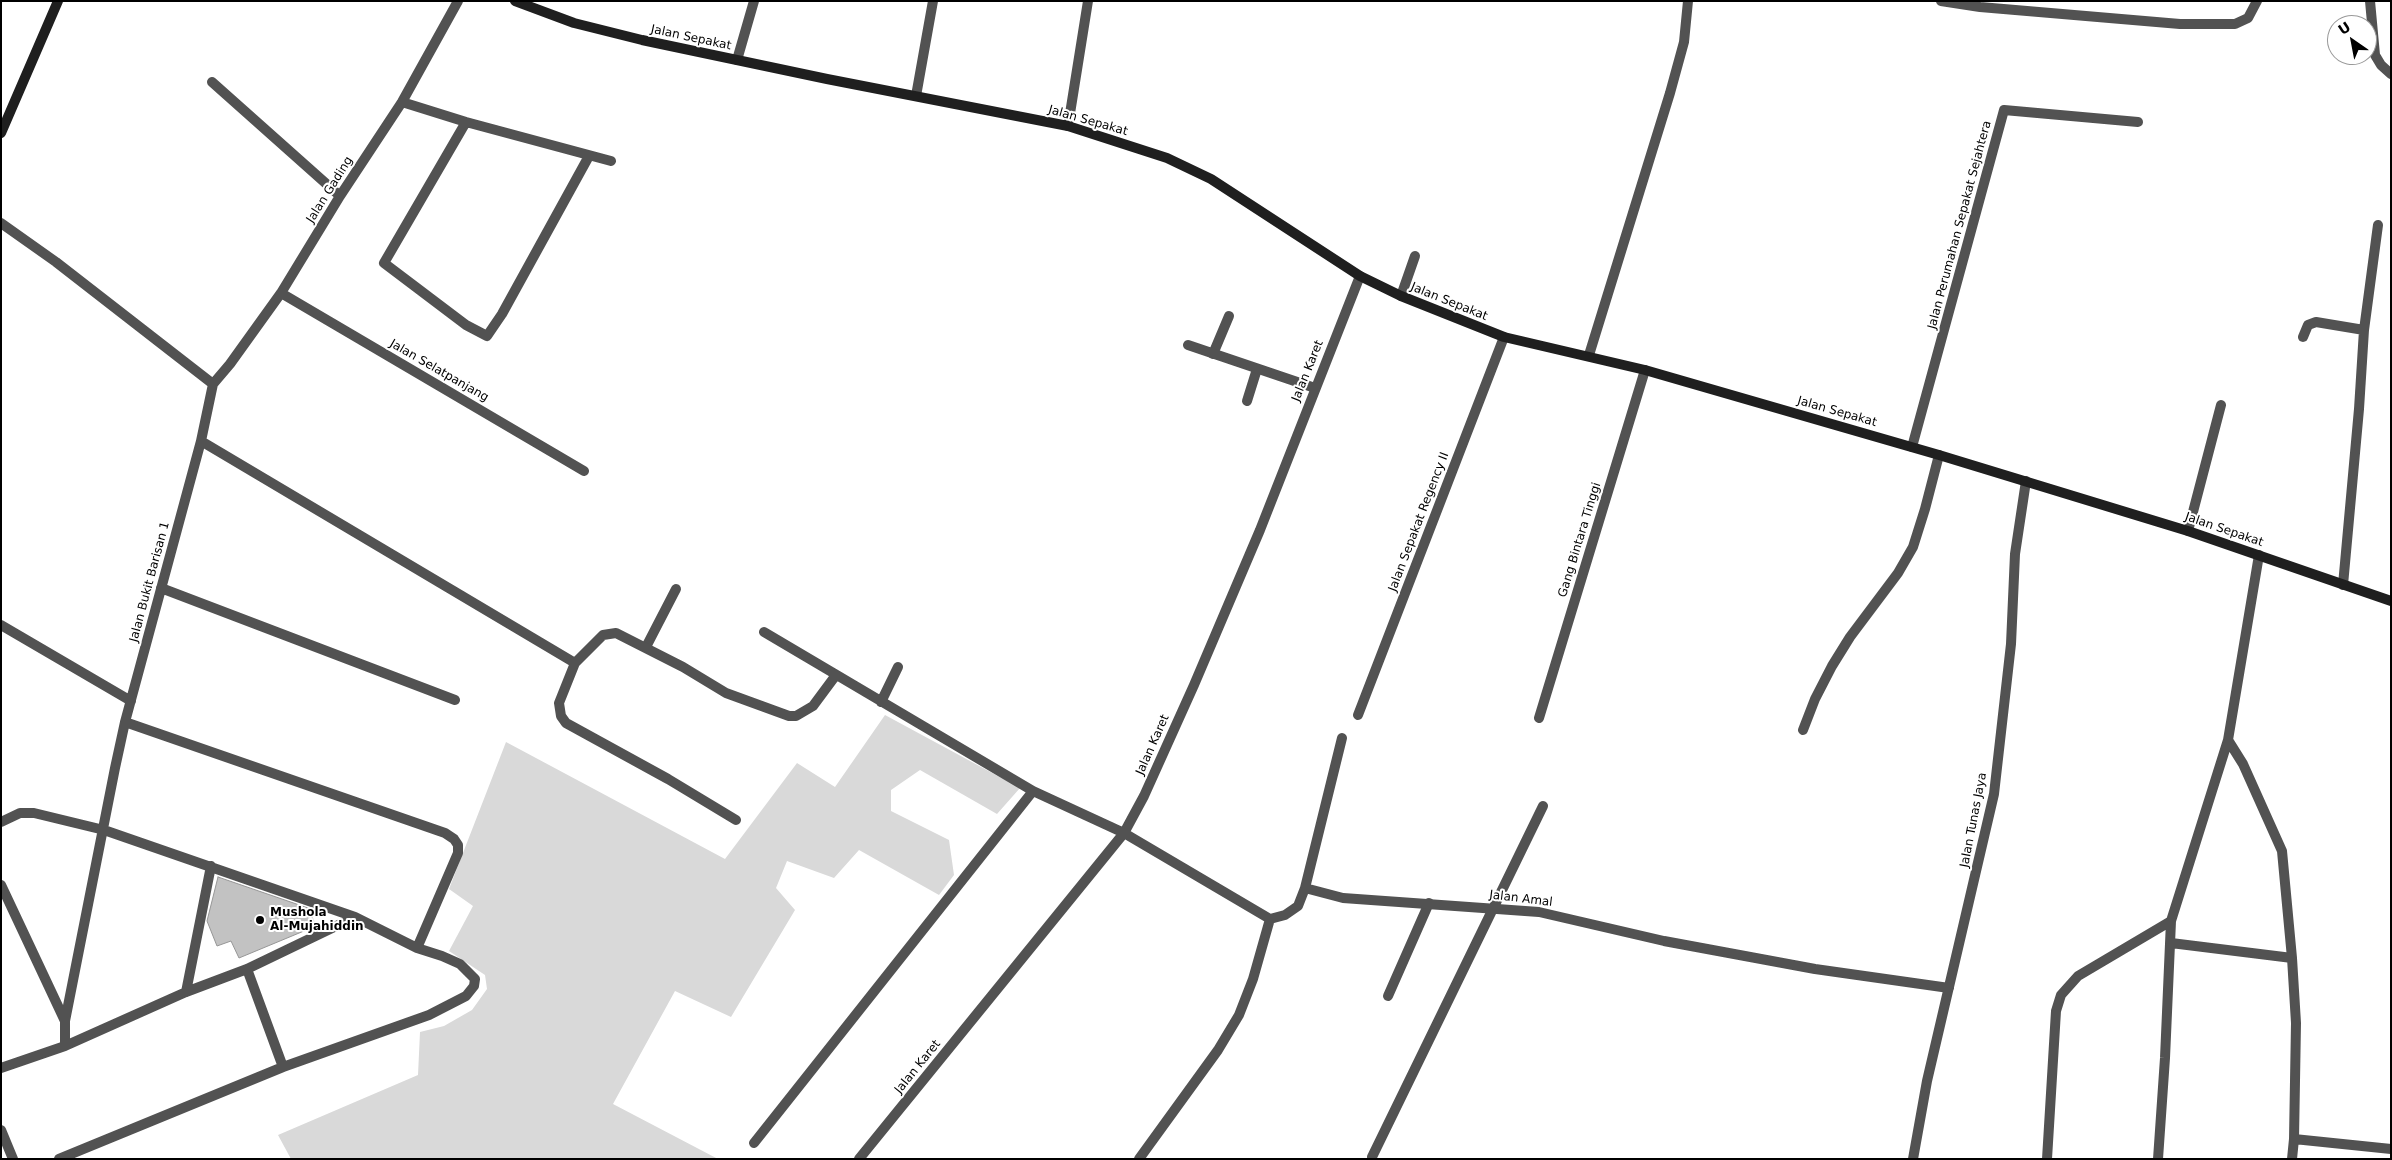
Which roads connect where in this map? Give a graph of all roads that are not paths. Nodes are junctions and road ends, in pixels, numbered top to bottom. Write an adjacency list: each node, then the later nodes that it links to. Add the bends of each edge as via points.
1 (58, 1): 19 (main road)
2 (458, 1): 15 (street, Jalan Gading)
3 (516, 1): 11 (main road, Jalan Sepakat, via 583,25)
4 (754, 1): 11 (street)
5 (932, 1): 14 (street)
6 (1088, 1): 18 (street)
7 (1688, 1): 35 (street, via 1684,42 1670,93)
8 (1941, 1): 9 (street, via 2180,24 2234,24 2248,18)
9 (2257, 1)
10 (2370, 1): 12 (street, via 2375,55)
11 (737, 60): 14 (main road, Jalan Sepakat)
12 (2391, 74)
13 (212, 82): 22 (street)
14 (916, 96): 18 (main road, Jalan Sepakat)
15 (402, 102): 16 (street); 22 (street, Jalan Gading)
16 (466, 122): 20 (street); 20 (street, via 384,263 466,325 487,336)
17 (2138, 122): 43 (street, Jalan Perumahan Sepakat Sejahtera, via 2004,110)
18 (1068, 126): 26 (main road, Jalan Sepakat, via 1166,158 1211,179)
19 (1, 133)
20 (589, 156): 21 (street)
21 (611, 161)
22 (340, 196): 27 (street, Jalan Gading)
23 (1, 223): 38 (street)
24 (2378, 225): 30 (street)
25 (1415, 256): 28 (street)
26 (1360, 276): 28 (main road, Jalan Sepakat); 39 (street, Jalan Karet)
27 (281, 293): 38 (street, Jalan Gading); 45 (street, Jalan Selatpanjang)
28 (1401, 296): 31 (main road, Jalan Sepakat)
29 (1230, 316): 34 (street)
30 (2364, 330): 32 (street, via 2316,322 2308,325); 49 (street)
31 (1504, 337): 35 (main road, Jalan Sepakat); 62 (street, Jalan Sepakat Regency II)
32 (2303, 337)
33 (1188, 345): 34 (street)
34 (1212, 354): 36 (street)
35 (1588, 355): 37 (main road, Jalan Sepakat)
36 (1257, 369): 39 (street); 40 (street)
37 (1645, 370): 43 (main road, Jalan Sepakat); 63 (street, Gang Bintara Tinggi)
38 (213, 384): 42 (street, Jalan Bukit Barisan 1)
39 (1315, 388): 73 (street, Jalan Karet, via 1260,530 1194,685 1144,796)
40 (1247, 401)
41 (2221, 405): 47 (street)
42 (201, 441): 50 (street, Jalan Bukit Barisan 1); 56 (street)
43 (1912, 447): 44 (main road, Jalan Sepakat)
44 (1938, 455): 46 (main road, Jalan Sepakat); 65 (street, via 1913,547 1832,666)
45 (584, 471)
46 (2026, 481): 47 (main road, Jalan Sepakat); 86 (street, Jalan Tunas Jaya, via 2015,554 2011,644 1994,794)
47 (2188, 531): 48 (main road, Jalan Sepakat)
48 (2259, 555): 49 (main road, Jalan Sepakat); 67 (street)
49 (2344, 585): 52 (main road, Jalan Sepakat)
50 (161, 588): 59 (street); 60 (street, Jalan Bukit Barisan 1)
51 (676, 589): 55 (street)
52 (2391, 600)
53 (1, 625): 60 (street)
54 (764, 632): 58 (street)
55 (646, 647): 56 (street, via 616,633 607,634); 58 (street, via 726,693 789,716 796,716 813,706)
56 (575, 663): 70 (street, via 559,703 566,723)
57 (898, 667): 61 (street)
58 (836, 675): 61 (street)
59 (455, 700)
60 (131, 701): 64 (street, Jalan Bukit Barisan 1)
61 (881, 702): 68 (street)
62 (1358, 715)
63 (1539, 718)
64 (125, 722): 72 (street, Jalan Bukit Barisan 1); 83 (street, via 445,833 454,839 458,853)
65 (1803, 730)
66 (1342, 738): 76 (street)
67 (2228, 740): 81 (street); 84 (street, via 2243,764 2282,851)
68 (1034, 791): 73 (street); 95 (street)
69 (1542, 806): 78 (street)
70 (736, 820)
71 (1, 822): 72 (street, via 24,813)
72 (104, 830): 74 (street); 89 (street, Jalan Bukit Barisan 1)
73 (1124, 832): 80 (street); 100 (street, Jalan Karet)
74 (211, 866): 79 (street); 87 (street)
75 (1, 885): 89 (street)
76 (1304, 888): 77 (street, Jalan Amal, via 1343,898); 80 (street, via 1298,906 1285,915)
77 (1429, 903): 78 (street, Jalan Amal); 88 (street)
78 (1494, 908): 86 (street, Jalan Amal, via 1538,912 1664,941); 97 (street)
79 (355, 917): 83 (street); 85 (street)
80 (1270, 919): 101 (street, via 1253,979 1238,1015 1218,1050)
81 (2172, 921): 82 (street); 103 (street, via 2078,976 2061,995 2056,1011)
82 (2171, 943): 84 (street); 104 (street)
83 (417, 948): 91 (street, via 442,956 469,972 475,979 471,991 458,1002 429,1015)
84 (2292, 958): 94 (street, via 2296,1022)
85 (247, 969): 87 (street); 91 (street)
86 (1948, 988): 102 (street, Jalan Tunas Jaya)
87 (186, 992): 90 (street)
88 (1388, 996)
89 (65, 1021): 90 (street, Jalan Bukit Barisan 1)
90 (65, 1046): 92 (street)
91 (283, 1067): 99 (street)
92 (1, 1068)
93 (1, 1130): 98 (street)
94 (2294, 1140): 96 (street); 105 (street)
95 (754, 1143)
96 (2391, 1149)
97 (1372, 1157)
98 (13, 1159)
99 (60, 1159)
100 (859, 1159)
101 (1139, 1159)
102 (1913, 1159)
103 (2047, 1159)
104 (2158, 1159)
105 (2292, 1159)

